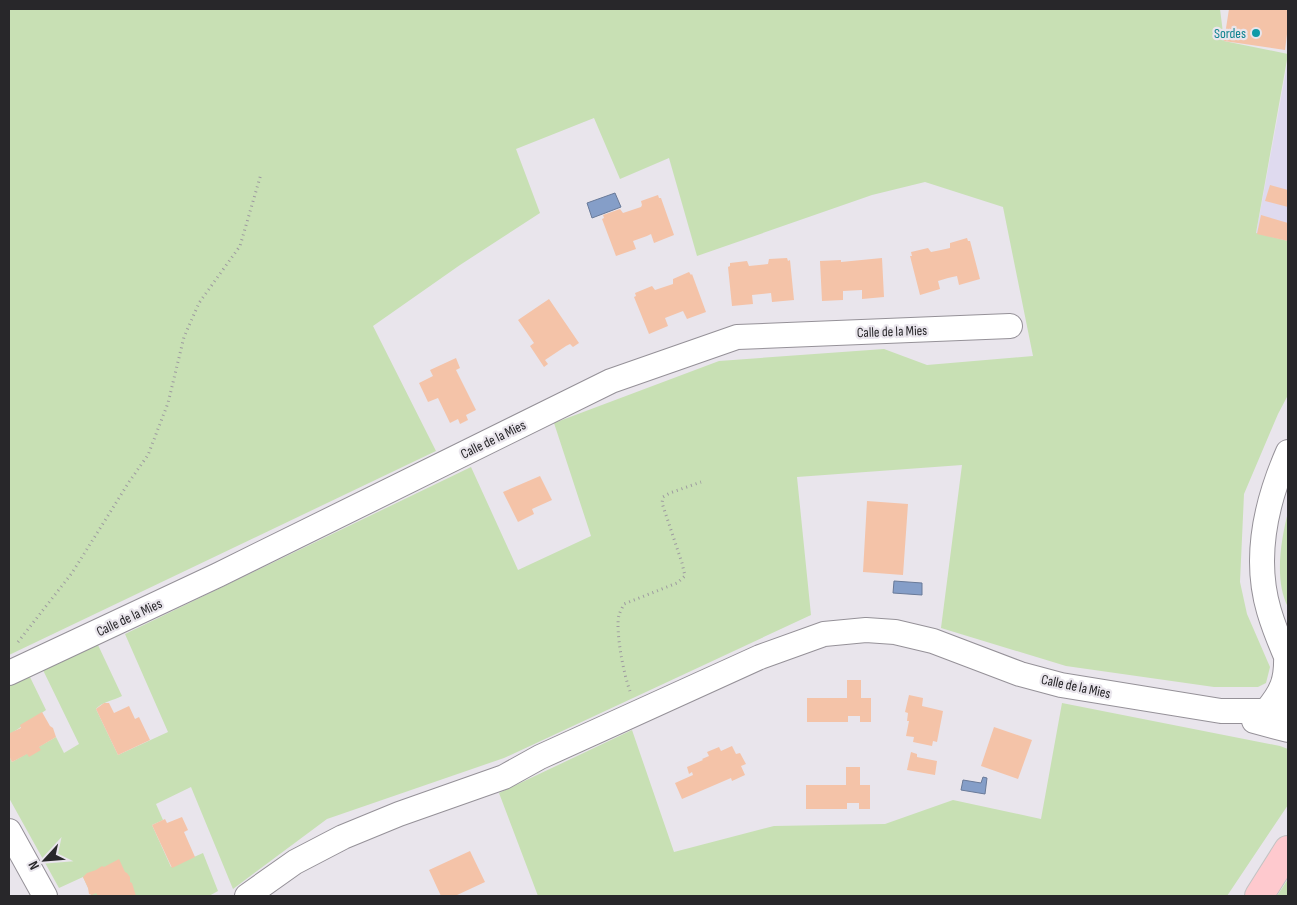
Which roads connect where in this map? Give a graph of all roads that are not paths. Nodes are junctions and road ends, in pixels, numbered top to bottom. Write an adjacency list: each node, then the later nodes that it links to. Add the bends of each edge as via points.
1 (1010, 326): 4 (street, Calle de la Mies, via 737,337 668,360 611,381 218,576)
2 (1288, 452): 3 (street, via 1268,510 1262,564 1268,609)
3 (1287, 650): 6 (street, via 1286,672 1277,698)
4 (10, 672)
5 (1221, 711): 6 (street, Calle de la Mies); 7 (street, Calle de la Mies); 11 (street, Calle de la Mies, via 1061,685 1020,674 933,641 895,632 866,630 824,634 760,657 540,757 504,777 343,837 295,862)
6 (1277, 712)
7 (1288, 730)
8 (9, 831): 10 (street)
9 (1288, 850): 12 (main road)
10 (45, 896)
11 (247, 896)
12 (1259, 896)

